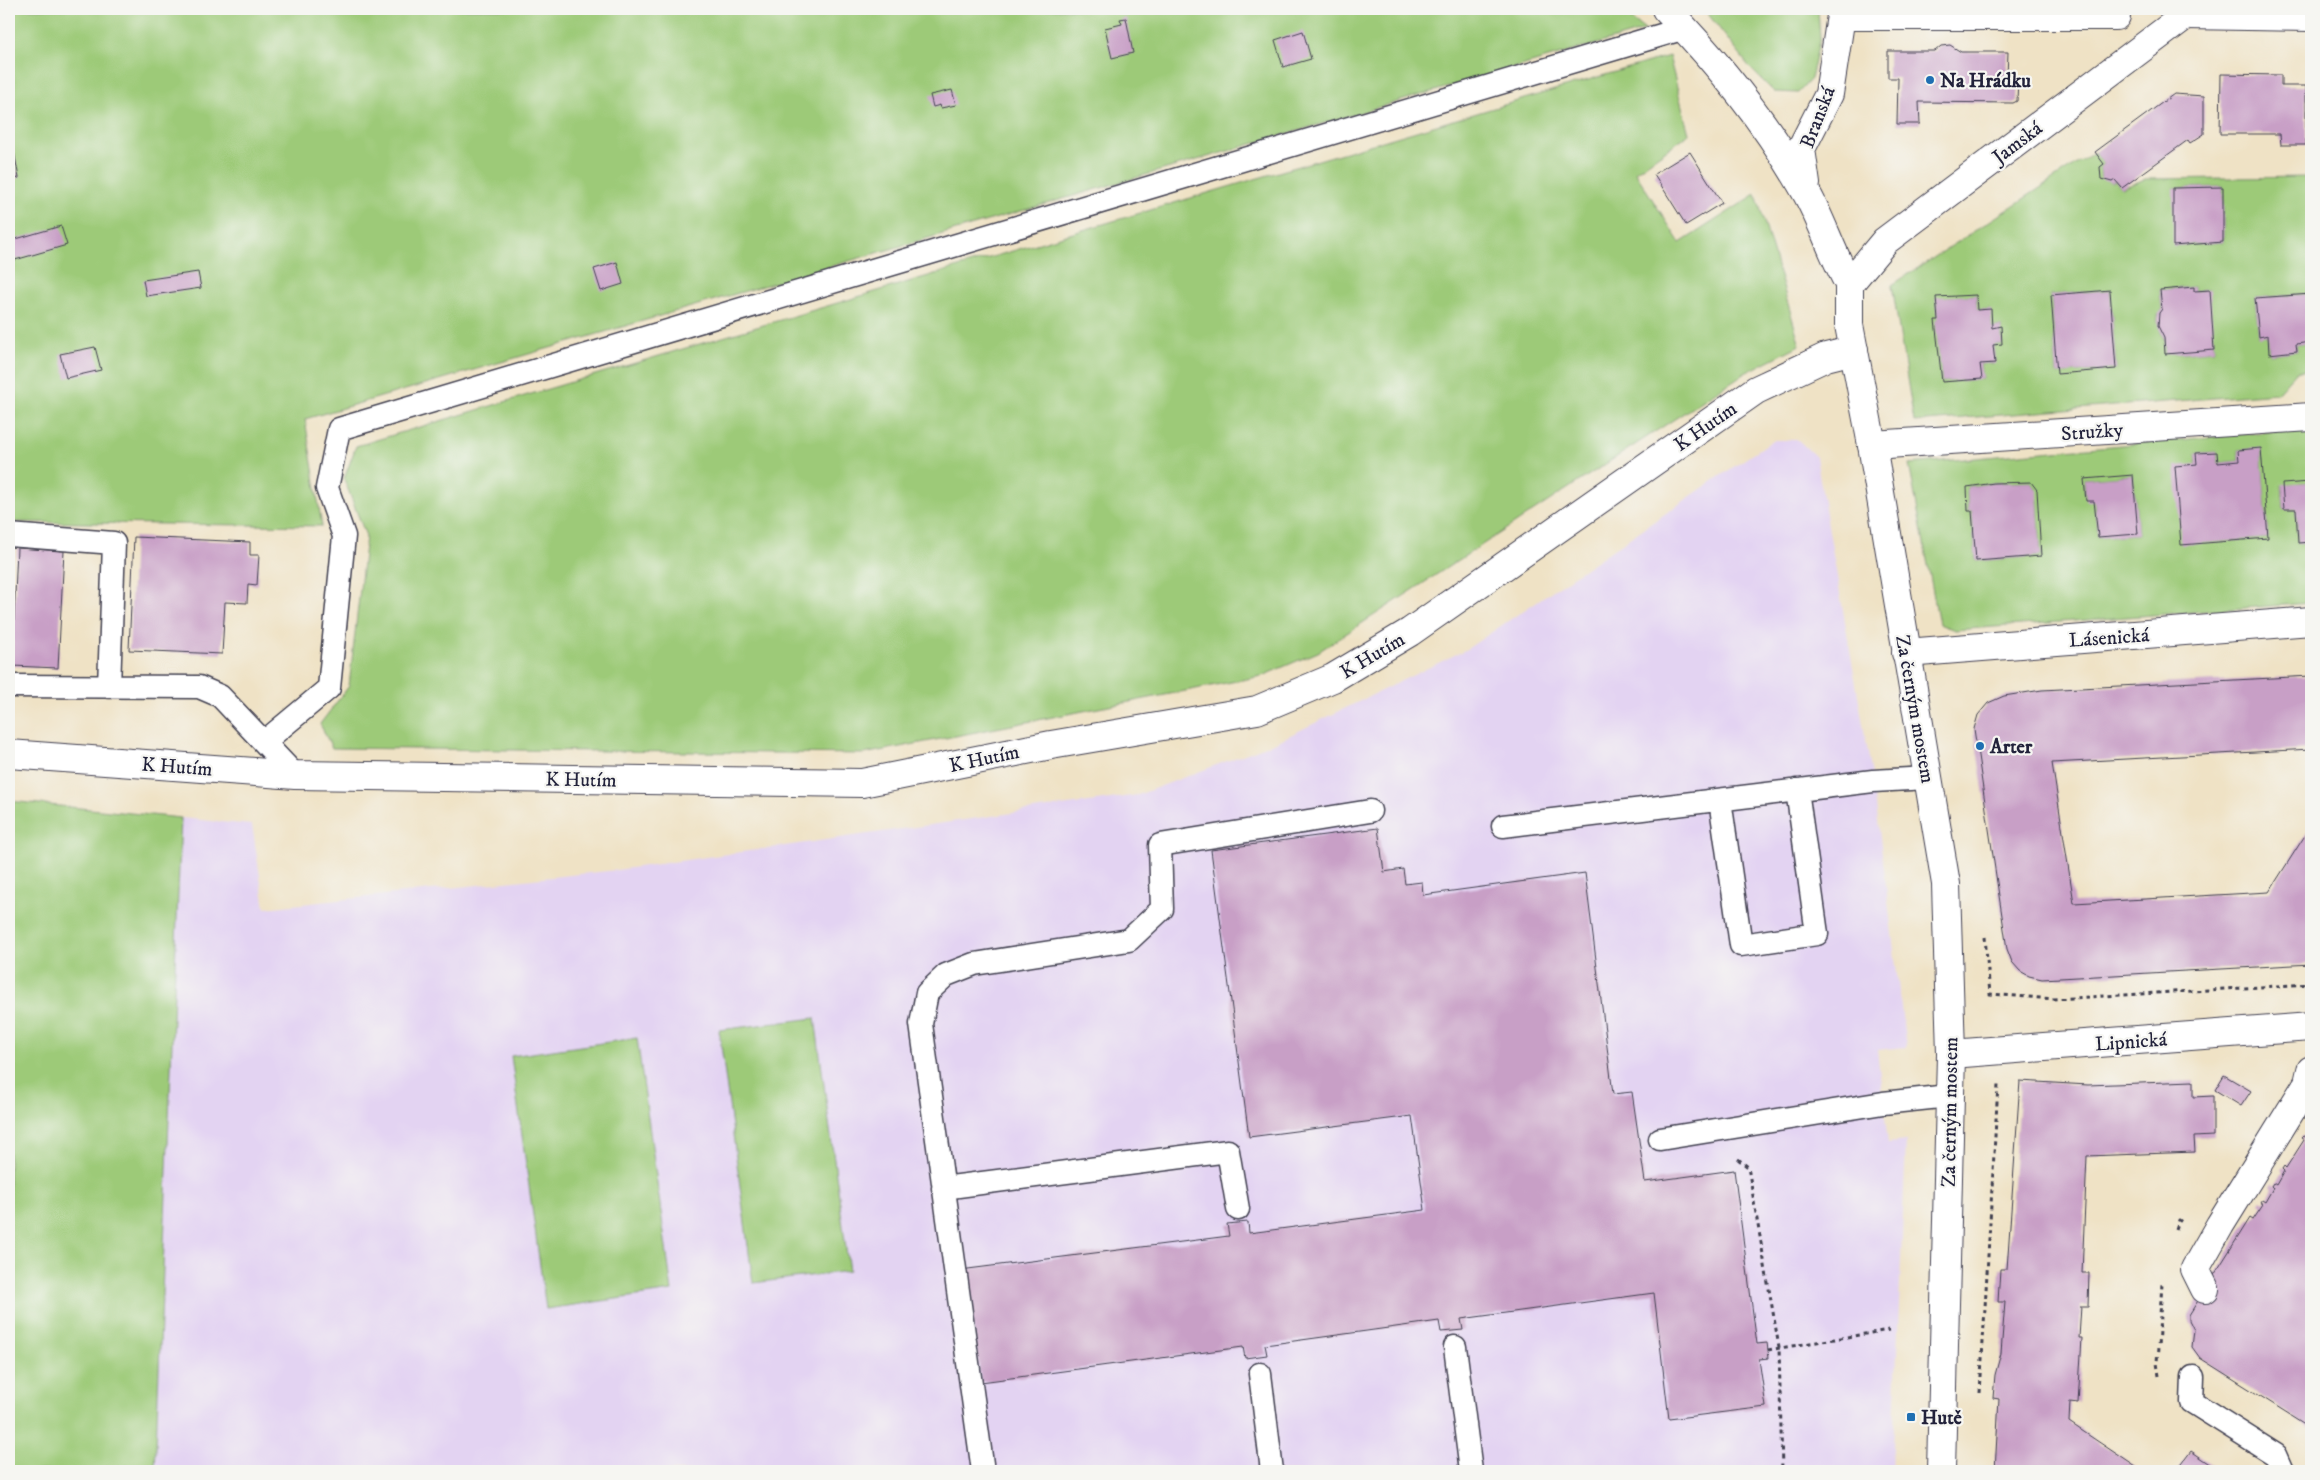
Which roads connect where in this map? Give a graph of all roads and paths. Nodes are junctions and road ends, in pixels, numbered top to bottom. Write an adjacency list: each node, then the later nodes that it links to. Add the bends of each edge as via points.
1 (1666, 9): 6 (street, Za černým mostem)
2 (1842, 12): 4 (street); 7 (street, Branská, via 1829,94 1801,149)
3 (2190, 12): 5 (street); 8 (street, Jamská, via 1885,241)
4 (2116, 16)
5 (2311, 17)
6 (1684, 28): 7 (street, Za černým mostem, via 1770,133); 17 (lane, via 339,429 327,488 344,536 329,688)
7 (1808, 196): 8 (street, Za černým mostem)
8 (1849, 284): 9 (street, Za černým mostem, via 1849,325)
9 (1854, 350): 11 (street, Za černým mostem); 19 (street, K Hutím, via 1826,357 1756,390 1410,632 1334,678 1257,710 1051,745 862,783)
10 (2311, 417): 11 (street, Stružky)
11 (1872, 445): 14 (street, Za černým mostem)
12 (9, 535): 16 (lane, via 114,543)
13 (2311, 621): 14 (street, Lásenická)
14 (1906, 653): 20 (street, Za černým mostem)
15 (9, 686): 16 (lane)
16 (109, 687): 17 (lane, via 199,687 220,696)
17 (264, 742): 19 (lane)
18 (9, 754): 19 (street, K Hutím)
19 (295, 775)
20 (1928, 778): 21 (lane, via 1873,780); 28 (street, Za černým mostem, via 1946,884)
21 (1797, 790): 22 (lane); 22 (lane, via 1817,934 1741,945)
22 (1720, 800): 24 (lane)
23 (1370, 811): 34 (lane, via 1160,845 1162,909 1129,940 974,964 946,975 927,993 921,1024)
24 (1503, 826)
25 (1984, 934): 26 (path, via 1990,994 2054,999)
26 (2311, 984)
27 (2311, 1027): 28 (street, Lipnická)
28 (1951, 1054): 31 (street, Za černým mostem)
29 (2311, 1070): 36 (street, via 2308,1082 2195,1269)
30 (1998, 1079): 43 (path)
31 (1949, 1096): 32 (lane); 48 (street, Za černým mostem)
32 (1704, 1132): 33 (lane); 39 (path, via 1748,1167)
33 (1660, 1139)
34 (943, 1188): 35 (lane, via 1228,1150); 44 (lane)
35 (1238, 1209)
36 (2204, 1289)
37 (1889, 1330): 39 (path)
38 (1455, 1347): 46 (lane)
39 (1779, 1347): 40 (path); 47 (path)
40 (1768, 1350)
41 (1260, 1374): 45 (lane)
42 (2193, 1377): 49 (lane, via 2192,1402 2276,1454)
43 (1980, 1402)
44 (983, 1471)
45 (1272, 1471)
46 (1471, 1471)
47 (1782, 1471)
48 (1941, 1471)
49 (2283, 1471)

